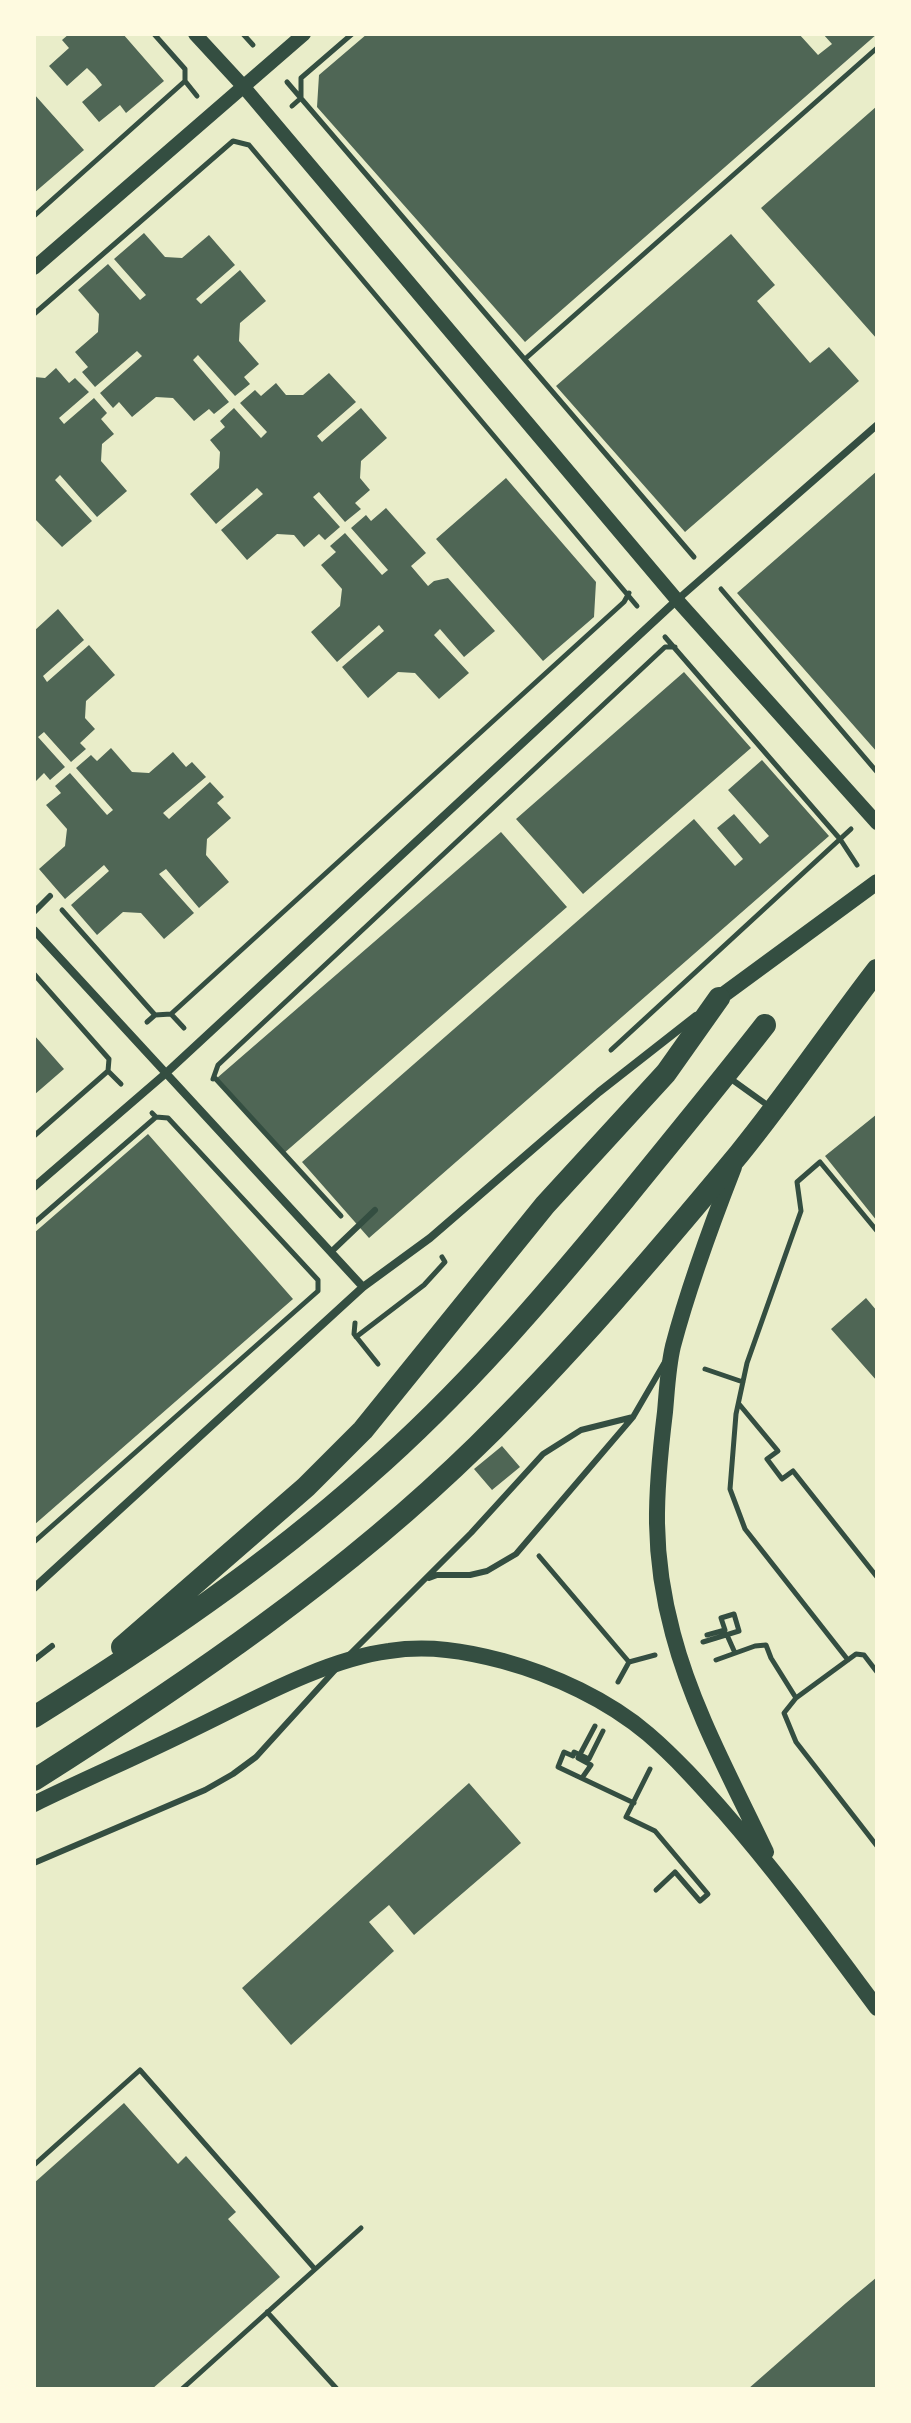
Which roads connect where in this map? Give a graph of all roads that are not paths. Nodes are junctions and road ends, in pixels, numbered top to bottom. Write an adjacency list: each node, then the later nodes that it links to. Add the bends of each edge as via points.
1 (195, 34): 3 (street)
2 (304, 34): 3 (street)
3 (243, 86): 4 (street); 6 (street)
4 (34, 268)
5 (877, 425): 6 (street)
6 (677, 600): 7 (street); 15 (street)
7 (877, 823)
8 (874, 884): 13 (main road)
9 (50, 896): 10 (lane)
10 (34, 912)
11 (34, 930): 15 (street)
12 (877, 970): 17 (highway)
13 (719, 998): 22 (street, via 599,1092 430,1238); 30 (highway, via 666,1073 545,1205 363,1430 306,1487)
14 (765, 1025): 16 (highway)
15 (165, 1074): 19 (street); 21 (street)
16 (726, 1076): 17 (lane); 30 (highway, via 551,1289 421,1427 272,1554 165,1633)
17 (773, 1109): 18 (highway)
18 (740, 1153): 23 (main road); 32 (highway, via 561,1358 434,1486 303,1597)
19 (34, 1187)
20 (375, 1210): 21 (lane)
21 (331, 1252): 22 (street)
22 (363, 1287): 26 (street)
23 (672, 1349): 24 (lane); 35 (main road, via 656,1487 663,1592 695,1698)
24 (633, 1417): 25 (lane, via 581,1430 543,1454); 25 (lane, via 516,1554 487,1571)
25 (423, 1580): 29 (lane)
26 (34, 1588)
27 (52, 1646): 28 (lane)
28 (34, 1660)
29 (343, 1662): 33 (main road); 34 (lane, via 256,1757 233,1774); 35 (main road, via 388,1651 435,1648 522,1666 571,1687 647,1733)
30 (61, 1700): 31 (highway)
31 (34, 1717)
32 (34, 1780)
33 (34, 1804)
34 (34, 1863)
35 (773, 1868): 36 (main road)
36 (877, 2008)

